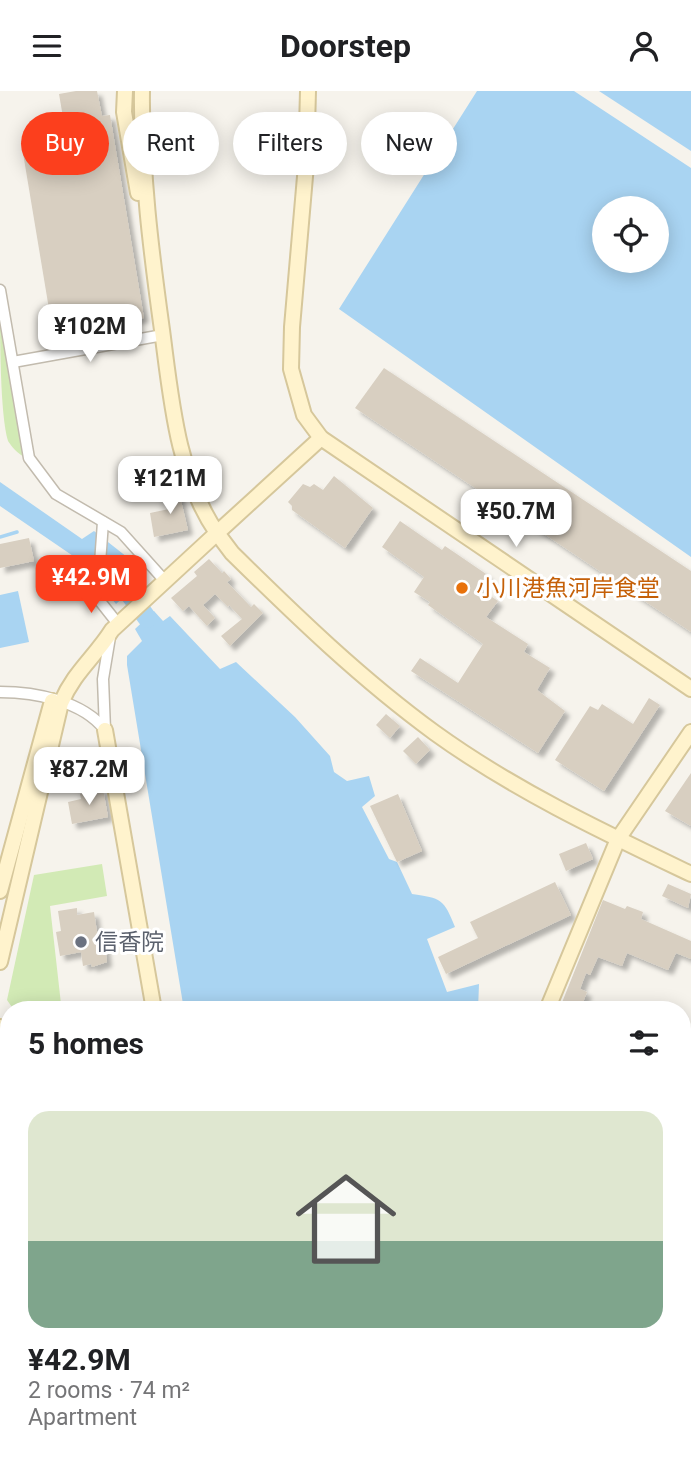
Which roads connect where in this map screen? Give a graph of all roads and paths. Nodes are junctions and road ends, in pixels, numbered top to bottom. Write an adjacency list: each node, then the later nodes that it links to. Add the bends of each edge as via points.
1 (125, 91): 4 (street, via 124,113)
2 (142, 91): 4 (street, via 141,134)
3 (308, 91): 8 (street, via 291,369 304,415)
4 (152, 260): 6 (street)
5 (0, 290): 7 (street)
6 (163, 335): 7 (street); 10 (street, via 175,424 205,516)
7 (13, 362): 9 (street, via 29,458 56,494)
8 (321, 438): 10 (street); 13 (street)
9 (103, 522): 11 (street, via 121,532); 12 (street, via 99,600)
10 (217, 533): 11 (street); 18 (street, via 338,655 426,726 506,779)
11 (165, 581): 12 (street)
12 (118, 624): 15 (street, via 92,641 71,666); 16 (street, via 106,654)
13 (691, 689)
14 (0, 692): 15 (street)
15 (57, 702): 16 (street, via 96,718); 20 (street); 21 (street)
16 (105, 730): 22 (street)
17 (691, 732): 18 (street)
18 (618, 839): 19 (street); 23 (street)
19 (691, 874)
20 (0, 891)
21 (0, 962)
22 (152, 1001)
23 (551, 1001)

